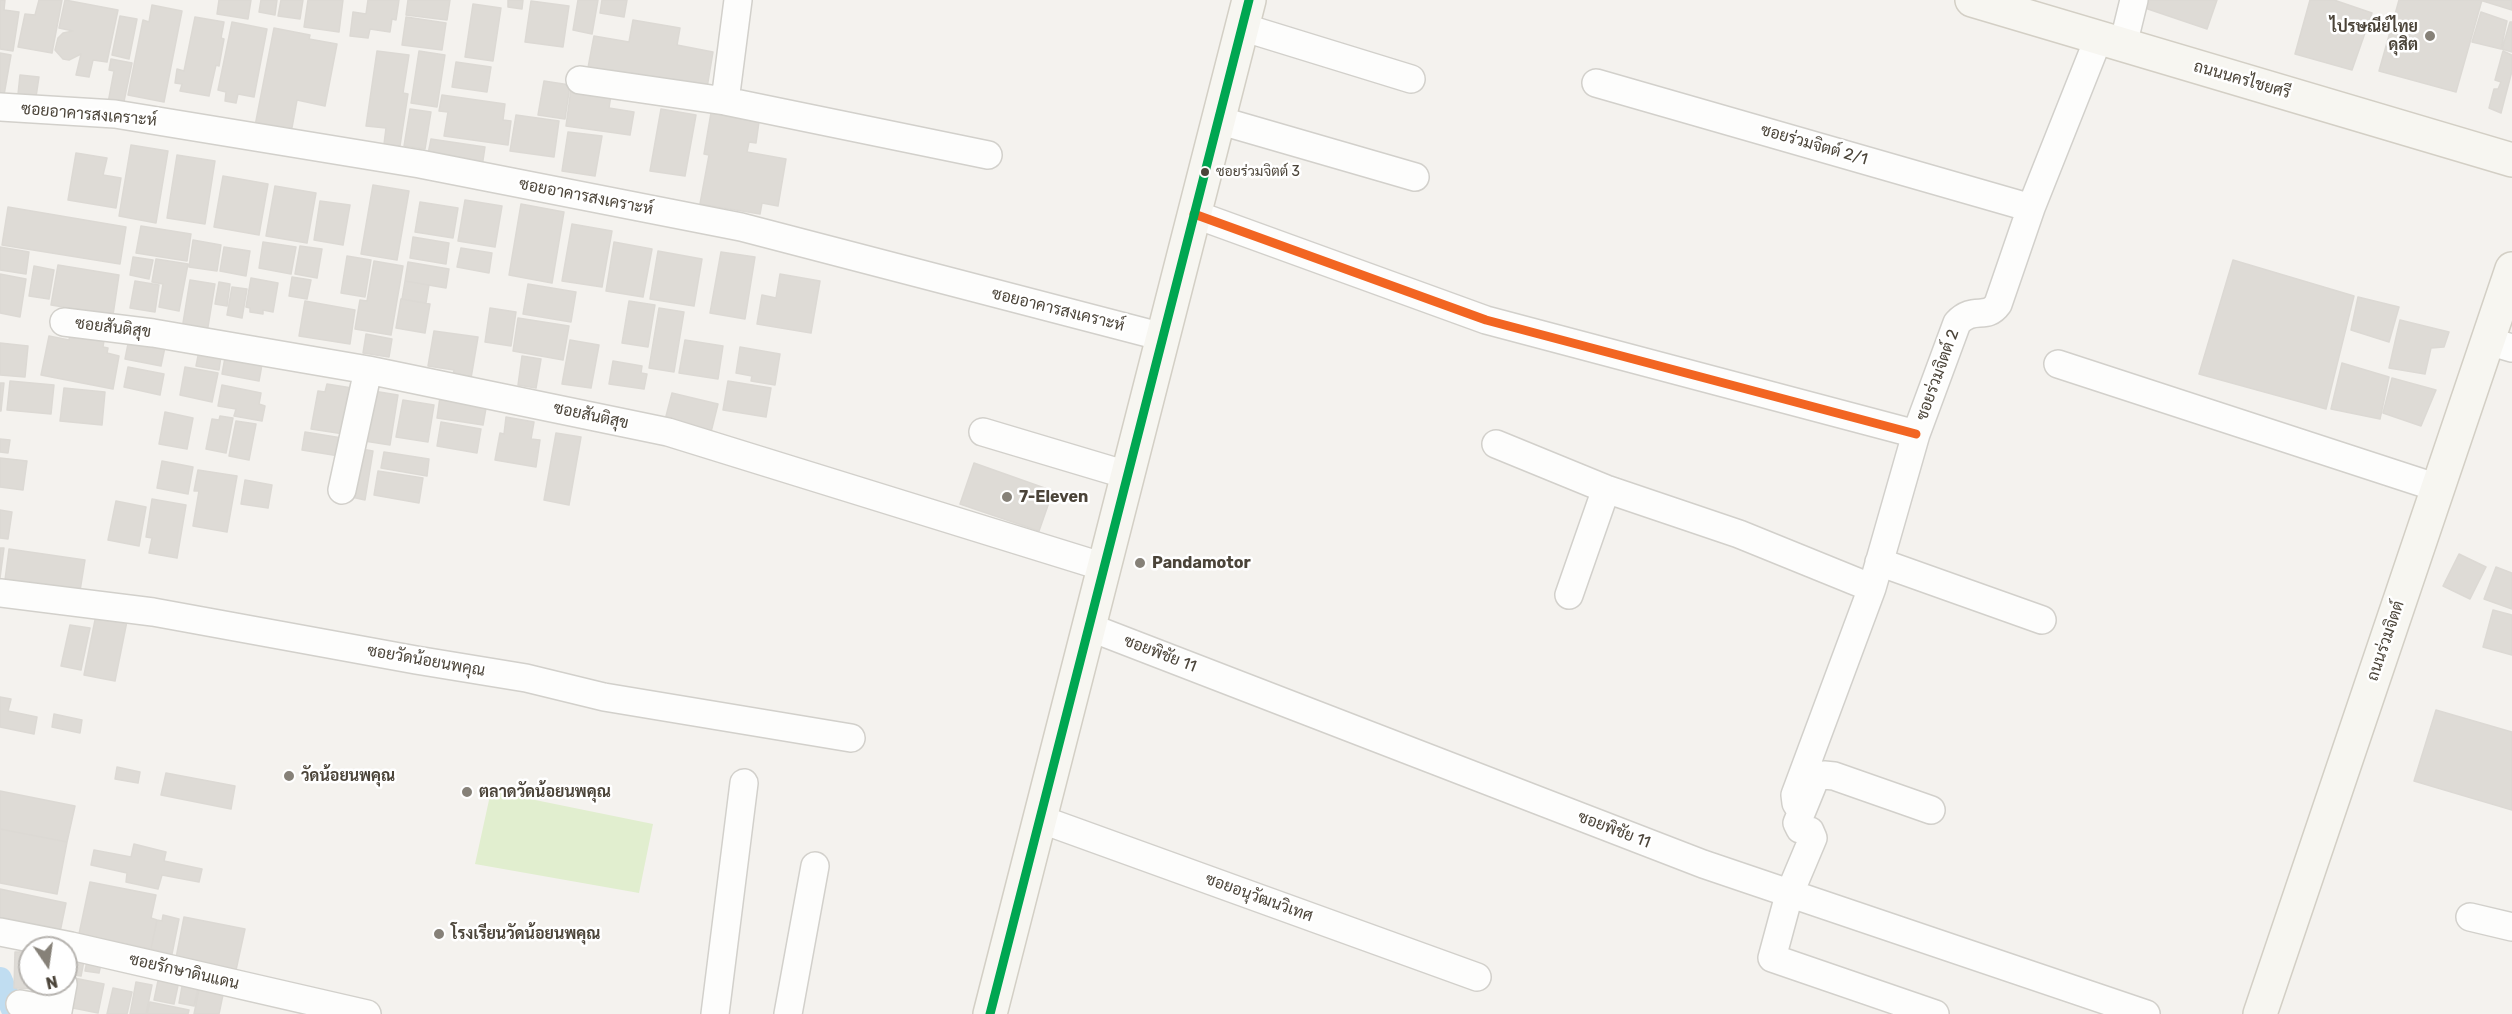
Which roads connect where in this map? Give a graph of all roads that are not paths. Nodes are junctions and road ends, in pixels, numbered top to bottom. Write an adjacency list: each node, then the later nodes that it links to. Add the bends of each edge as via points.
1 (738, 0): 9 (street)
2 (1972, 0): 5 (street, ถนนนครไชยศรี)
3 (2134, 0): 5 (street, ซอยร่วมจิตต์ 2)
4 (1245, 13): 6 (street); 11 (street)
5 (2111, 41): 13 (street, ถนนนครไชยศรี); 15 (street, ซอยร่วมจิตต์ 2)
6 (1411, 79)
7 (580, 80): 9 (street)
8 (1596, 83): 15 (street, ซอยร่วมจิตต์ 2/1)
9 (726, 101): 12 (street)
10 (0, 107): 19 (street, ซอยอาคารสงเคราะห์, via 115,114 420,164 741,227)
11 (1218, 120): 14 (street); 16 (street)
12 (988, 155)
13 (2512, 160)
14 (1415, 177)
15 (2031, 208): 24 (street, ซอยร่วมจิตต์ 2, via 1998,304 1994,311 1974,312 1957,323)
16 (1194, 214): 19 (street); 24 (street, via 1486,320)
17 (2512, 268): 20 (street, ถนนร่วมจิตต์)
18 (64, 322): 22 (street, ซอยสันติสุข, via 153,333)
19 (1163, 337): 26 (street)
20 (2500, 345): 27 (street, ถนนร่วมจิตต์)
21 (2058, 364): 27 (street)
22 (368, 370): 29 (street); 30 (street, ซอยสันติสุข, via 668,432)
23 (983, 432): 26 (street)
24 (1916, 434): 31 (street, ซอยร่วมจิตต์ 2)
25 (1496, 444): 28 (street)
26 (1127, 475): 30 (street)
27 (2438, 488): 59 (street, ถนนร่วมจิตต์)
28 (1606, 489): 31 (street); 33 (street)
29 (342, 490)
30 (1104, 567): 35 (street)
31 (1875, 575): 34 (street); 39 (street, ซอยร่วมจิตต์ 2, via 1795,795)
32 (0, 593): 36 (street, ซอยวัดน้อยนพคุณ, via 153,612 526,678 604,697)
33 (1569, 595)
34 (2042, 620)
35 (1089, 627): 40 (street); 42 (street, ซอยพิชัย 11)
36 (851, 738)
37 (744, 783): 54 (street)
38 (1931, 810): 39 (street, via 1824,775 1815,779)
39 (1801, 811): 42 (street, ซอยร่วมจิตต์ 2, via 1797,826 1810,831 1812,838)
40 (1040, 819): 48 (street, ซอยอนุวัฒนวิเทศ); 56 (street)
41 (816, 866): 55 (street)
42 (1789, 895): 57 (street, via 1772,958); 58 (street, ซอยพิชัย 11)
43 (2470, 917): 44 (street)
44 (2512, 927)
45 (0, 932): 46 (street, ซอยรักษาดินแดน)
46 (18, 939)
47 (78, 960): 51 (street, ซอยรักษาดินแดน)
48 (1477, 977)
49 (65, 996): 52 (street)
50 (20, 1004): 52 (street)
51 (298, 1006): 53 (street, ซอยรักษาดินแดน)
52 (67, 1012)
53 (367, 1014)
54 (715, 1014)
55 (788, 1014)
56 (990, 1014)
57 (1935, 1014)
58 (2146, 1014)
59 (2260, 1014)

